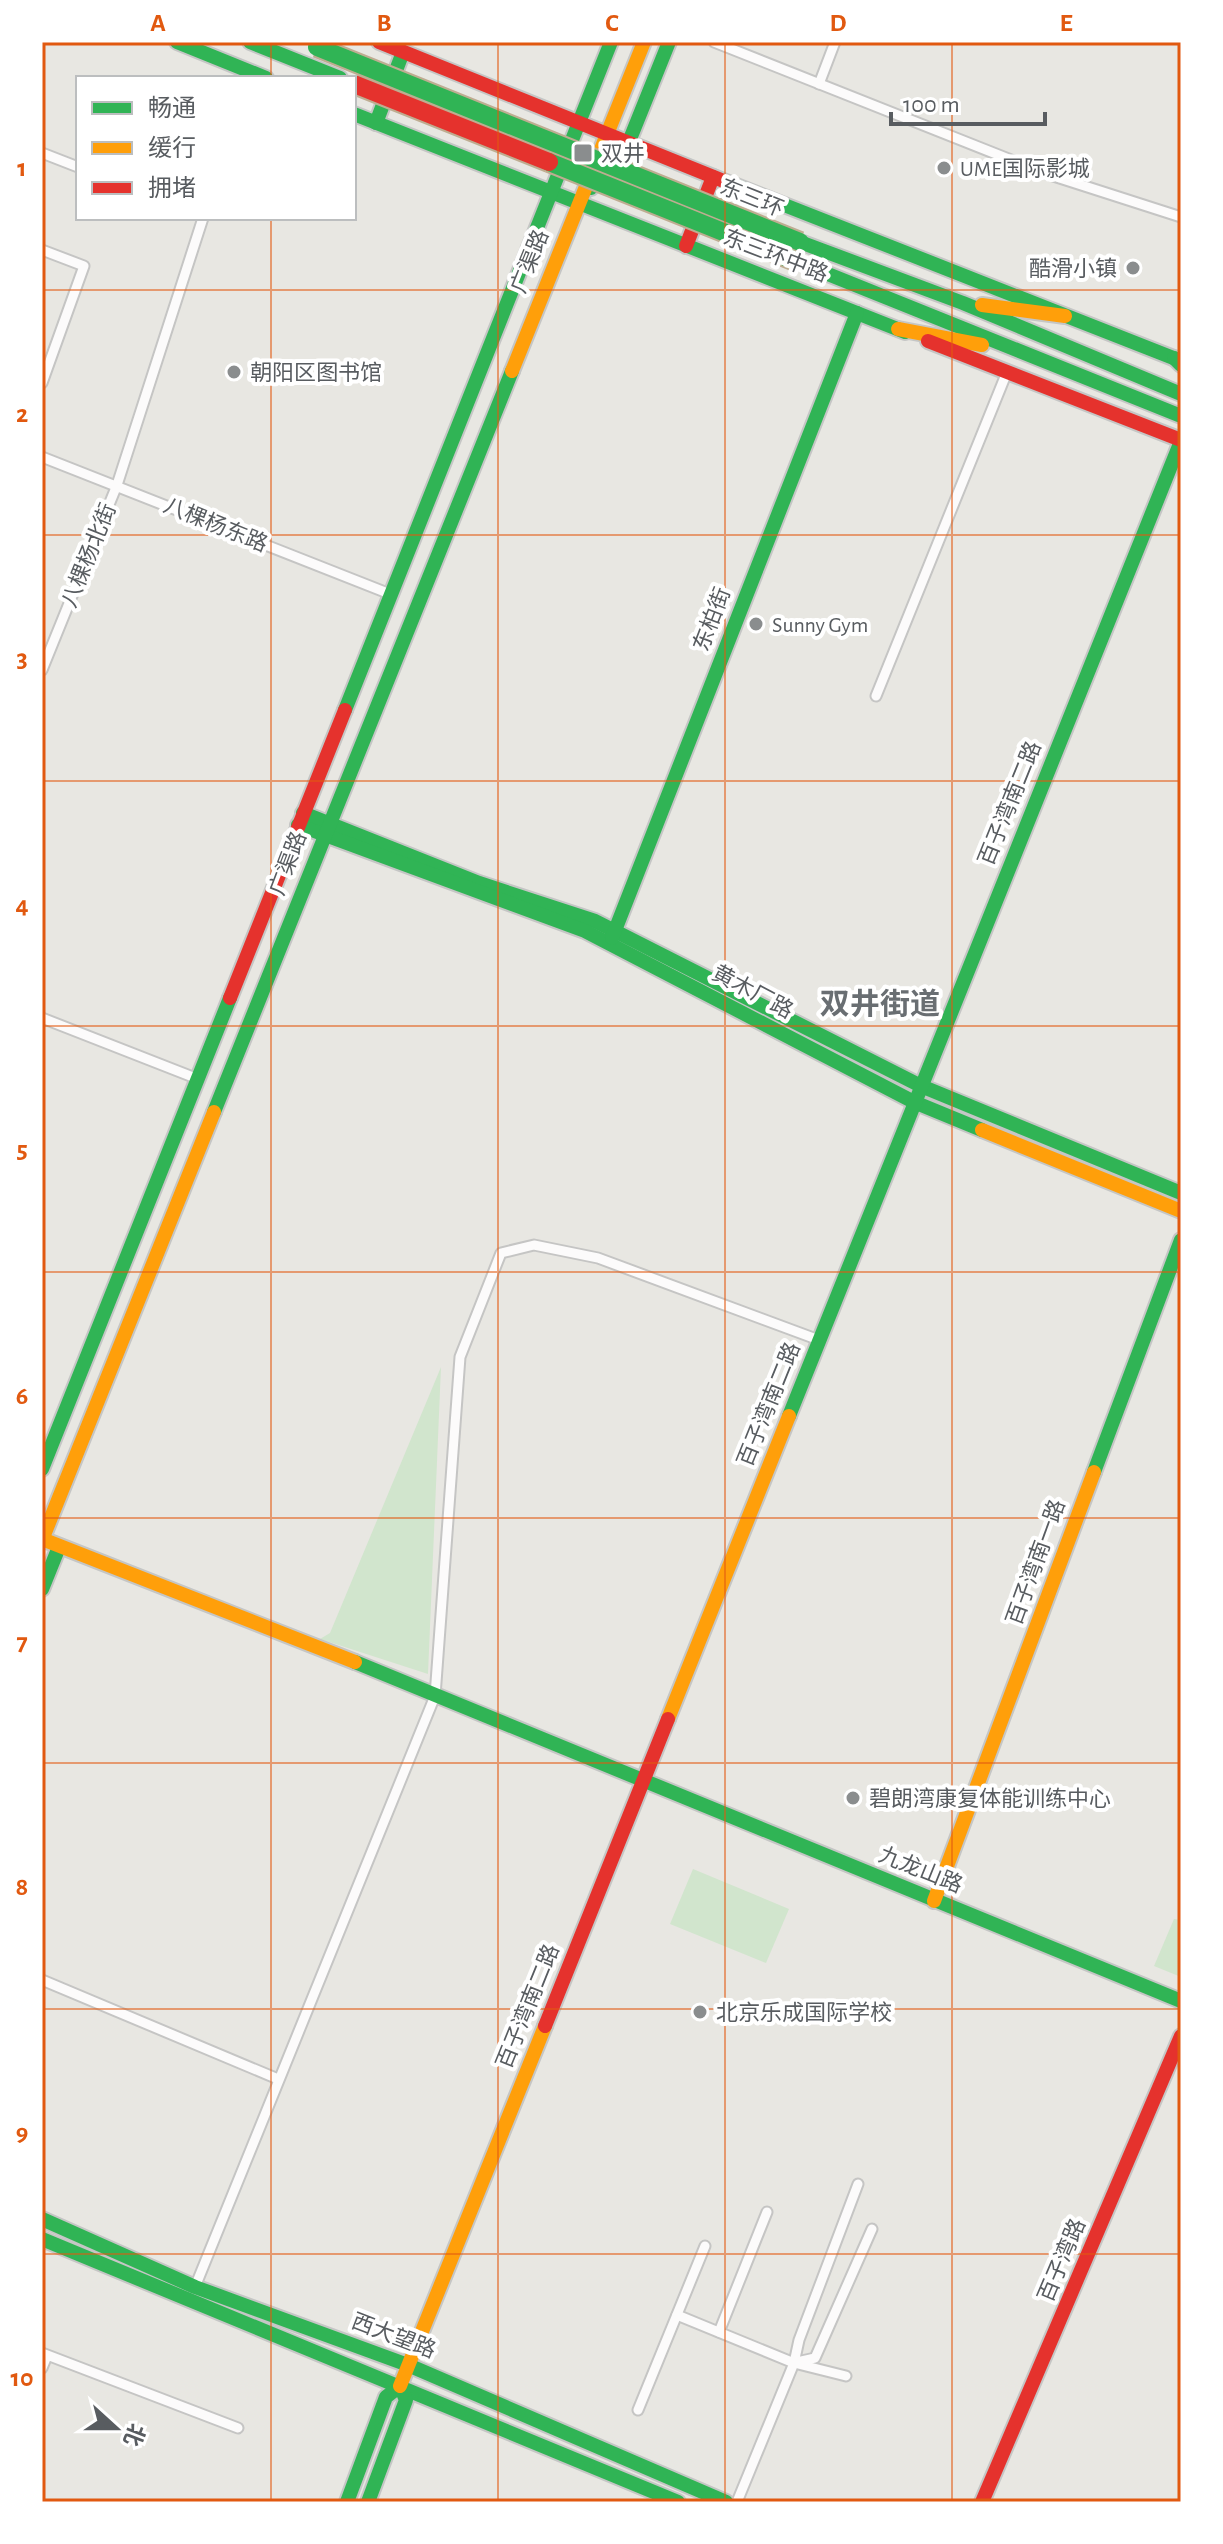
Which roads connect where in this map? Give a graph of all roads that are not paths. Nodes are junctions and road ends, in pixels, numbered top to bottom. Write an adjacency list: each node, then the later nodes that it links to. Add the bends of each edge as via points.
1 (177, 42): 11 (main road)
2 (250, 42): 12 (main road)
3 (379, 42): 10 (main road)
4 (611, 42): 17 (main road, 广渠路)
5 (644, 42): 18 (main road, 广渠路)
6 (669, 42): 19 (main road)
7 (714, 42): 13 (street)
8 (835, 42): 13 (street)
9 (311, 44): 29 (main road, 东三环, bridge)
10 (403, 52): 16 (main road); 17 (main road)
11 (261, 76)
12 (335, 76)
13 (819, 84): 25 (street, via 1044,173)
14 (356, 85): 33 (main road, 东三环, bridge)
15 (356, 115): 16 (main road, 东三环中路)
16 (376, 123): 23 (main road, 东三环中路)
17 (577, 123): 18 (main road); 23 (main road, 广渠路)
18 (606, 135): 19 (main road); 24 (main road, 广渠路)
19 (628, 144): 22 (main road); 24 (main road)
20 (42, 153): 21 (street)
21 (76, 166)
22 (713, 177): 27 (main road); 31 (main road)
23 (549, 193): 24 (main road, 东三环中路); 45 (main road, 广渠路)
24 (578, 204): 27 (main road, 东三环中路); 49 (main road, 广渠路)
25 (1181, 217)
26 (202, 220): 44 (street, 八棵杨北街)
27 (686, 246): 30 (main road, 东三环中路)
28 (42, 250): 35 (street, via 84,266)
29 (963, 303): 31 (main road); 38 (main road, 东三环)
30 (857, 313): 32 (main road, 东三环中路); 50 (main road, 东柏街)
31 (1065, 316): 34 (main road)
32 (898, 329): 33 (main road); 36 (main road, 东三环中路)
33 (1021, 352): 39 (main road, 东三环)
34 (1179, 361)
35 (44, 371): 37 (street)
36 (1007, 372): 42 (main road, 东三环中路); 47 (street)
37 (42, 383)
38 (1181, 394)
39 (1144, 402): 40 (main road, 东三环); 41 (main road)
40 (1181, 416)
41 (1181, 429)
42 (1181, 441): 53 (main road, 百子湾南二路)
43 (42, 457): 44 (street, 八棵杨东路)
44 (117, 485): 45 (street, 八棵杨东路); 46 (street, 八棵杨北街)
45 (390, 594): 48 (main road, 广渠路)
46 (42, 670)
47 (876, 696)
48 (301, 819): 49 (main road, 黄木厂路); 52 (main road, 广渠路)
49 (326, 829): 50 (main road, 黄木厂路); 59 (main road, 广渠路)
50 (613, 936): 53 (main road, 黄木厂路)
51 (42, 1018): 52 (street)
52 (198, 1079): 58 (main road, 广渠路)
53 (917, 1094): 54 (main road, 黄木厂路); 55 (main road, 黄木厂路); 57 (main road, 百子湾南二路)
54 (1181, 1193)
55 (1181, 1211)
56 (1181, 1240): 63 (main road, 百子湾南一路)
57 (819, 1340): 61 (street, via 598,1258 534,1245 501,1253 460,1357); 62 (main road, 百子湾南二路)
58 (42, 1469)
59 (46, 1541): 60 (main road, 广渠路); 61 (main road, 九龙山路)
60 (42, 1589)
61 (435, 1696): 62 (main road, 九龙山路); 67 (street)
62 (643, 1782): 63 (main road, 九龙山路); 79 (main road, 百子湾南二路)
63 (934, 1901): 65 (main road, 九龙山路)
64 (42, 1980): 67 (street)
65 (1181, 2001)
66 (1181, 2036): 90 (main road, 百子湾路)
67 (278, 2079): 74 (street)
68 (858, 2184): 78 (street)
69 (767, 2212): 76 (street)
70 (42, 2219): 74 (main road, 西大望路)
71 (872, 2229): 78 (street, via 815,2358)
72 (42, 2239): 82 (main road, 西大望路, via 245,2327)
73 (705, 2246): 75 (street)
74 (195, 2287): 79 (main road, 西大望路)
75 (677, 2315): 76 (street); 83 (street)
76 (719, 2332): 78 (street)
77 (44, 2355): 80 (street); 84 (street)
78 (794, 2363): 81 (street); 89 (street)
79 (408, 2365): 82 (main road, 百子湾南二路); 88 (main road, 西大望路)
80 (42, 2368)
81 (846, 2376)
82 (400, 2386): 85 (main road, via 386,2397); 86 (main road, via 406,2400); 87 (main road, 西大望路)
83 (638, 2410)
84 (238, 2428)
85 (347, 2502)
86 (368, 2502)
87 (678, 2502)
88 (726, 2502)
89 (737, 2502)
90 (982, 2502)

